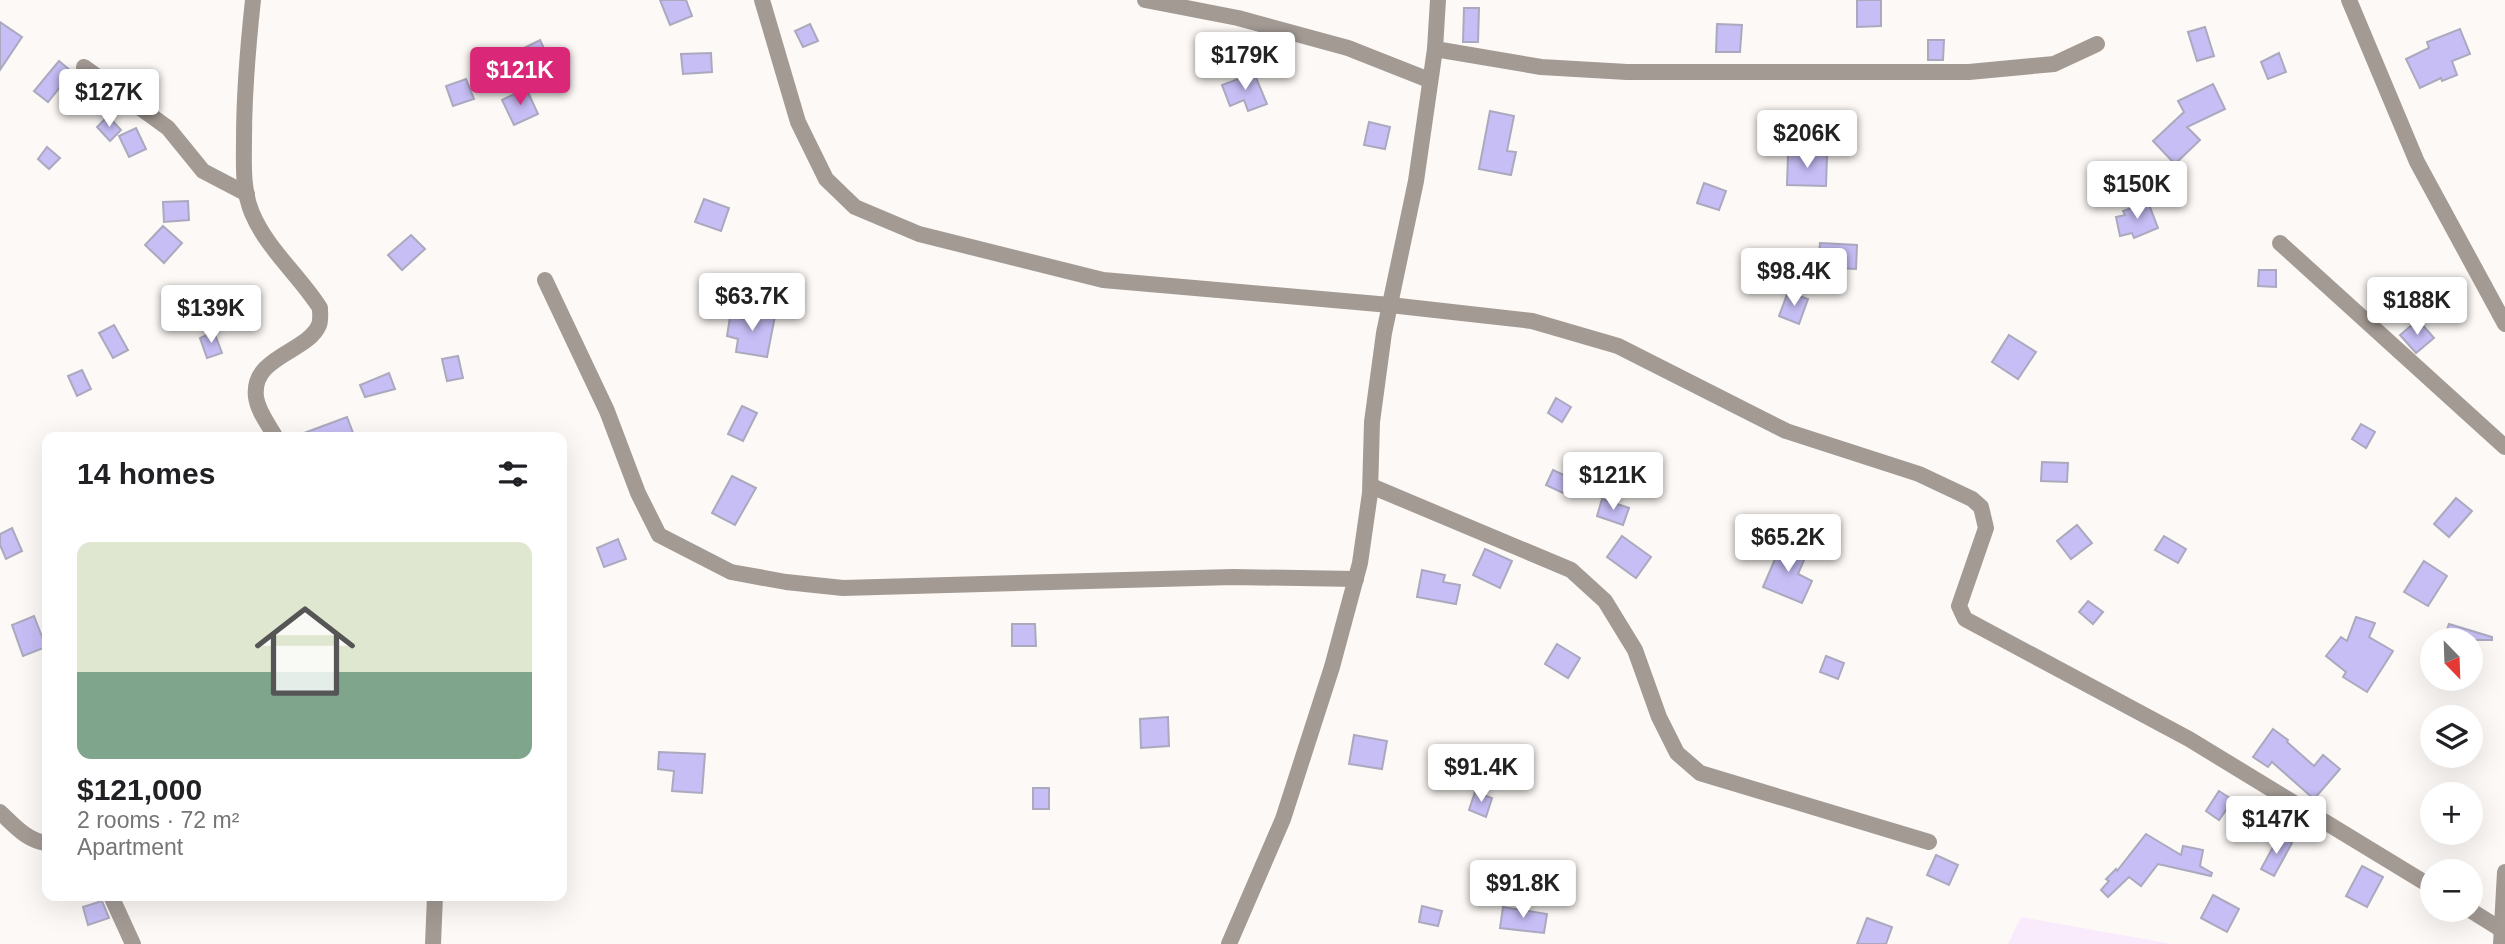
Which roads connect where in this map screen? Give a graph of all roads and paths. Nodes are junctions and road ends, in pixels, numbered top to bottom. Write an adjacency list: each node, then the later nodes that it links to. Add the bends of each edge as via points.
1 (253, 0): 10 (street, via 244,96)
2 (762, 0): 13 (street, via 798,122 826,179 856,207 919,234 1103,280)
3 (1145, 0): 9 (street, via 1238,18 1348,48)
4 (1438, 0): 7 (street)
5 (2349, 0): 14 (street, via 2417,162)
6 (2097, 44): 7 (street, via 2054,64 1969,72 1627,72 1541,67)
7 (1435, 49): 9 (street)
8 (84, 66): 10 (street, via 169,128 203,171)
9 (1429, 80): 13 (street, via 1416,181)
10 (247, 194): 15 (street, via 264,235 320,308 320,323 312,335 280,355 257,384 256,397)
11 (2280, 243): 16 (street)
12 (544, 280): 18 (street, via 607,411 659,536 731,572 843,588 1233,577)
13 (1390, 305): 17 (street, via 1371,422); 23 (street, via 1532,321 1618,346 1786,431 1919,474 1972,499 1981,507 1986,528 1959,606 1965,620 2189,739)
14 (2505, 324)
15 (273, 432)
16 (2505, 447)
17 (1371, 486): 18 (street); 21 (street, via 1571,570 1605,601 1635,650 1677,753 1700,774)
18 (1356, 579): 30 (street, via 1283,819)
19 (0, 812): 20 (street, via 26,836)
20 (42, 842)
21 (1929, 842)
22 (2505, 872): 27 (street)
23 (2420, 880)
24 (113, 901): 28 (street)
25 (435, 901): 29 (street)
26 (2483, 921): 27 (street)
27 (2501, 937)
28 (133, 944)
29 (433, 944)
30 (1229, 944)

